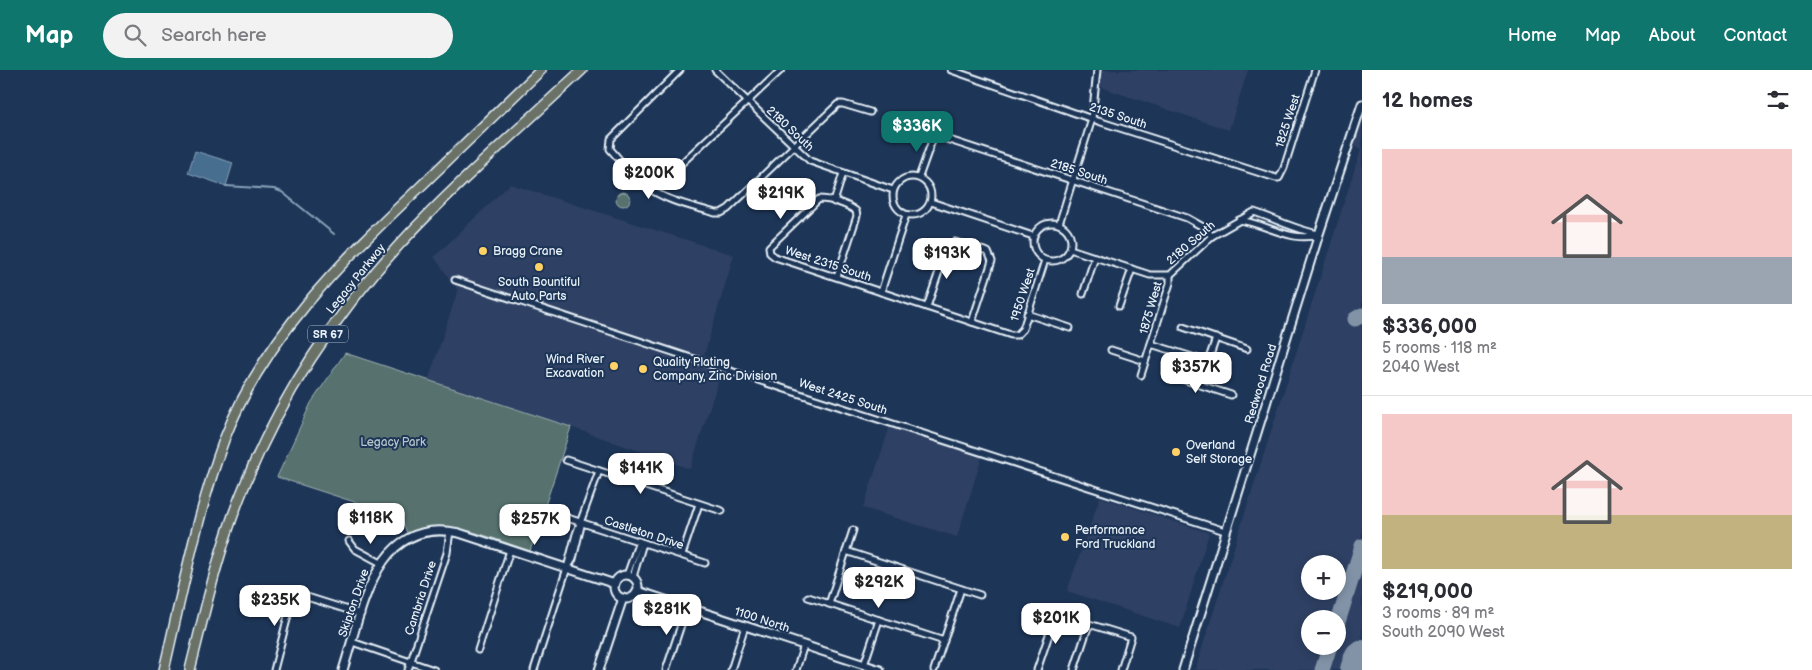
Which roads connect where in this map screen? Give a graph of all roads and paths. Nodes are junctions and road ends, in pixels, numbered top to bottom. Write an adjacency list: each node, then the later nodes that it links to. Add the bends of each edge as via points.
1 (542, 70): 92 (highway, Legacy Parkway / SR 67, via 355,250 307,302 270,353 246,393 225,439 206,494)
2 (582, 70): 93 (highway, Legacy Parkway / SR 67, via 410,233 352,300 313,356 271,428 239,499 212,578)
3 (680, 70): 18 (street, via 609,144 610,149)
4 (715, 70): 9 (street, 2180 South)
5 (781, 70): 9 (street)
6 (951, 70): 12 (street, 2135 South)
7 (1097, 70): 12 (street)
8 (1315, 70): 16 (street, 1825 West)
9 (747, 102): 13 (street, 2180 South); 18 (street)
10 (1362, 104): 25 (street, Redwood Road)
11 (870, 112): 13 (street, via 838,104)
12 (1092, 119): 16 (street, 2135 South); 17 (street)
13 (794, 147): 14 (street, 2180 South, via 810,161); 18 (street, via 720,213 664,197)
14 (843, 173): 19 (street, 2180 South); 20 (street)
15 (919, 178): 17 (street, 2185 South, via 934,135); 19 (street, via 903,179); 21 (street, via 930,187)
16 (1279, 178)
17 (1073, 180): 24 (street); 27 (street, 2185 South, via 1187,218)
18 (653, 190)
19 (893, 190): 22 (street, via 894,205)
20 (834, 202): 33 (street, via 851,206 857,216); 33 (street, West 2315 South, via 819,199 774,241 770,253)
21 (931, 202): 22 (street, via 921,214); 26 (street)
22 (906, 215): 35 (street)
23 (1238, 220): 25 (street, via 1303,239); 25 (street, 2180 South, via 1254,212 1301,231); 27 (street, 2180 South)
24 (1059, 224): 26 (street, via 1053,222 1040,226); 28 (street, via 1070,234)
25 (1319, 234): 62 (street, Redwood Road)
26 (1033, 236): 30 (street, via 1034,250)
27 (1212, 236): 32 (street, 2180 South)
28 (1070, 249): 29 (street, 2180 South); 30 (street, via 1060,260)
29 (1095, 257): 31 (street, 2180 South); 36 (street)
30 (1045, 260): 39 (street, 1950 West)
31 (1132, 269): 32 (street, 2180 South); 37 (street)
32 (1170, 275): 45 (street, 1875 West)
33 (837, 278): 35 (street, West 2315 South)
34 (455, 280): 62 (street, West 2425 South)
35 (881, 292): 38 (street, West 2315 South)
36 (1083, 294)
37 (1119, 306)
38 (927, 307): 40 (street, West 2315 South); 40 (street, via 951,243 988,252 992,261)
39 (1027, 314): 42 (street); 43 (street, 1950 West)
40 (972, 322): 43 (street, West 2315 South)
41 (1183, 327): 44 (street)
42 (1070, 328)
43 (1017, 335)
44 (1216, 338): 46 (street); 49 (street)
45 (1151, 344): 48 (street, 1875 West); 49 (street)
46 (1247, 349)
47 (1110, 350): 48 (street)
48 (1145, 361): 51 (street, 1875 West)
49 (1208, 362): 52 (street)
50 (1167, 374): 52 (street)
51 (1141, 375)
52 (1200, 385): 53 (street)
53 (1231, 395)
54 (566, 460): 55 (street)
55 (599, 471): 56 (street); 59 (street)
56 (699, 504): 57 (street); 67 (street)
57 (722, 511)
58 (549, 512): 59 (street, Castleton Drive)
59 (582, 523): 64 (street, Castleton Drive); 70 (street, via 570,550)
60 (853, 530): 66 (street)
61 (450, 531): 65 (street); 68 (street, Skipton Drive, via 413,536 393,549); 90 (street, Cambria Drive, via 447,553)
62 (1225, 531): 108 (street, Redwood Road)
63 (349, 542): 68 (street)
64 (641, 542): 67 (street, Castleton Drive); 71 (street)
65 (510, 550): 70 (street); 89 (street)
66 (846, 551): 73 (street); 78 (street)
67 (682, 555): 69 (street, Castleton Drive)
68 (380, 563): 81 (street, Skipton Drive)
69 (705, 563)
70 (567, 568): 72 (street); 98 (street)
71 (630, 576): 72 (street, via 620,577); 74 (street, via 638,585)
72 (615, 584): 77 (street, via 616,593)
73 (961, 589): 75 (street); 86 (street)
74 (638, 591): 77 (street, via 631,598); 79 (street, 1100 North)
75 (980, 595)
76 (808, 597): 78 (street)
77 (623, 598): 99 (street)
78 (829, 604): 83 (street)
79 (687, 607): 85 (street, 1100 North); 100 (street)
80 (1047, 611): 82 (street)
81 (361, 614): 87 (street, Skipton Drive); 94 (street, via 296,596 290,607)
82 (1056, 614): 84 (street); 105 (street)
83 (879, 620): 86 (street); 91 (street)
84 (1089, 624): 106 (street); 107 (street, via 1131,638)
85 (745, 626): 88 (street, 1100 North); 101 (street)
86 (944, 641): 104 (street)
87 (352, 642): 90 (street); 95 (street, Skipton Drive)
88 (804, 645): 91 (street, 1100 North); 102 (street)
89 (478, 650)
90 (411, 661): 96 (street, Cambria Drive); 97 (street)
91 (863, 667): 103 (street, 1100 North)
92 (164, 670)
93 (190, 670)
94 (274, 670)
95 (343, 670)
96 (408, 670)
97 (434, 670)
98 (534, 670)
99 (599, 670)
100 (666, 670)
101 (731, 670)
102 (796, 670)
103 (880, 670)
104 (934, 670)
105 (1037, 670)
106 (1074, 670)
107 (1120, 670)
108 (1183, 670)

